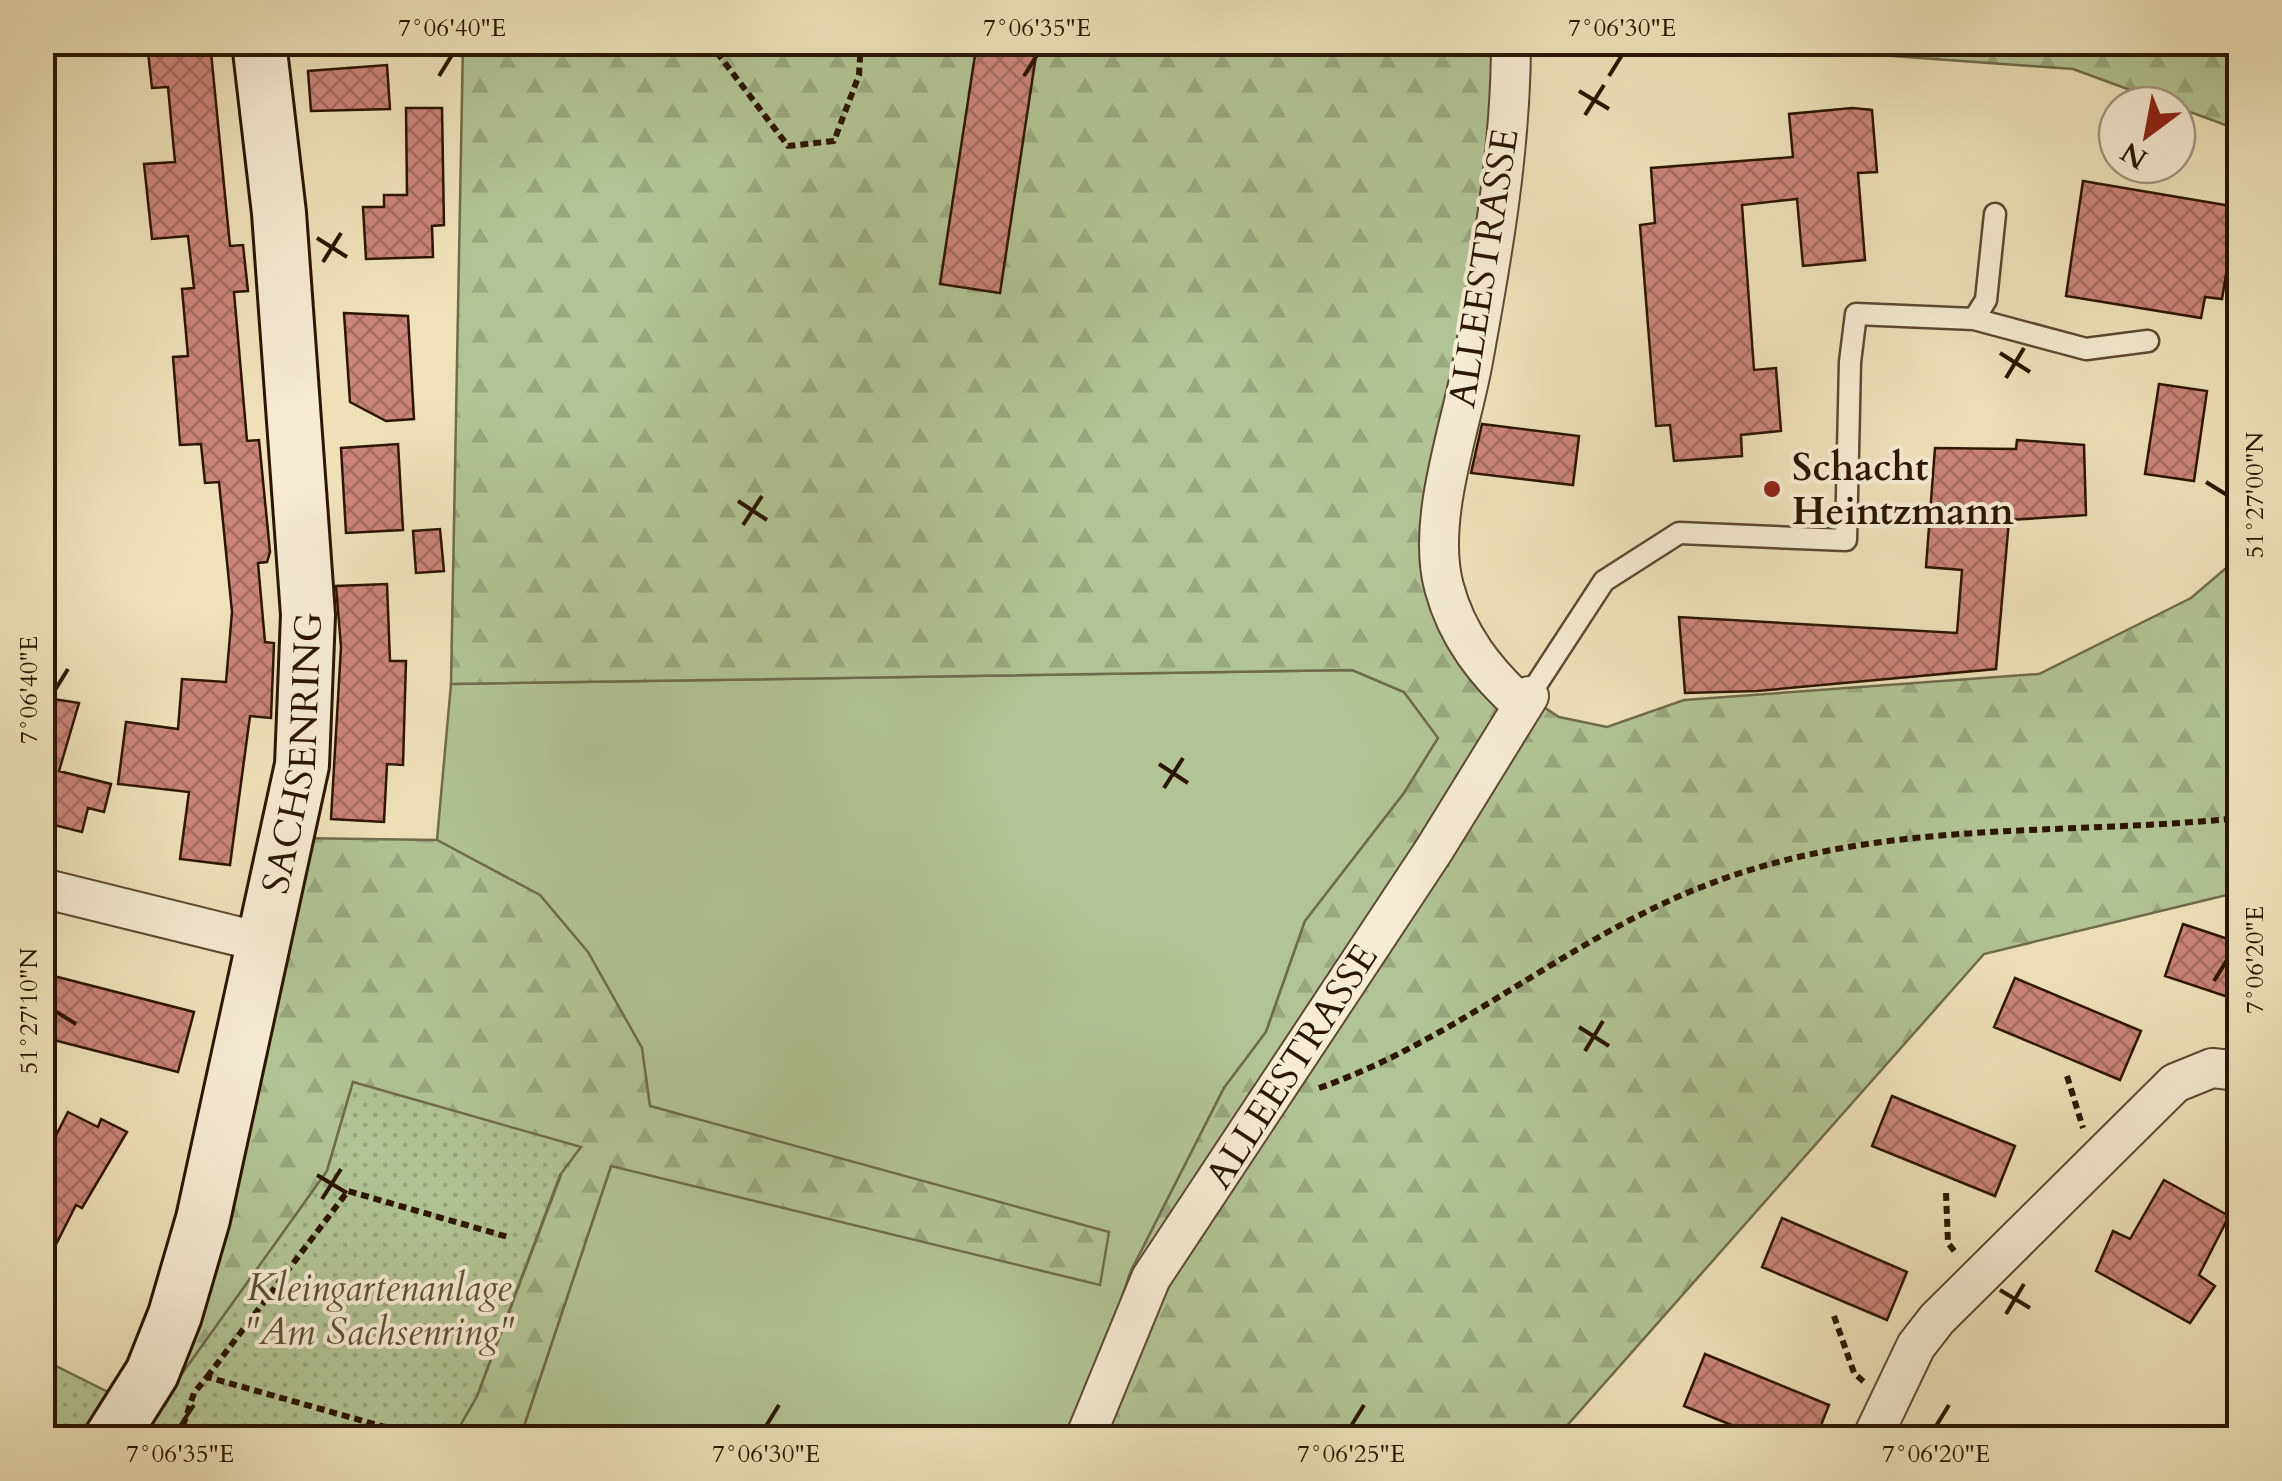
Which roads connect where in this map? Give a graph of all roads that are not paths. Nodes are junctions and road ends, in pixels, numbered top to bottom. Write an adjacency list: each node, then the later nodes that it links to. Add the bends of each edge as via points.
1 (259, 42): 8 (street, SACHSENRING, via 279,213 308,615 302,765)
2 (1511, 42): 6 (street, ALLEESTRASSE, via 1501,185 1446,485 1440,552 1444,586 1468,645 1493,679)
3 (1995, 214): 4 (lane, via 1986,300)
4 (1974, 319): 5 (lane, via 2086,350); 6 (lane, via 1856,314 1846,540 1679,533 1604,581)
5 (2148, 341)
6 (1526, 701): 11 (street, ALLEESTRASSE, via 1151,1278)
7 (42, 888): 8 (street)
8 (265, 944): 10 (street, SACHSENRING, via 175,1315 146,1384)
9 (2240, 1071): 12 (street, via 2212,1068 2175,1083 1937,1318 1916,1346)
10 (111, 1438)
11 (1085, 1438)
12 (1872, 1438)

